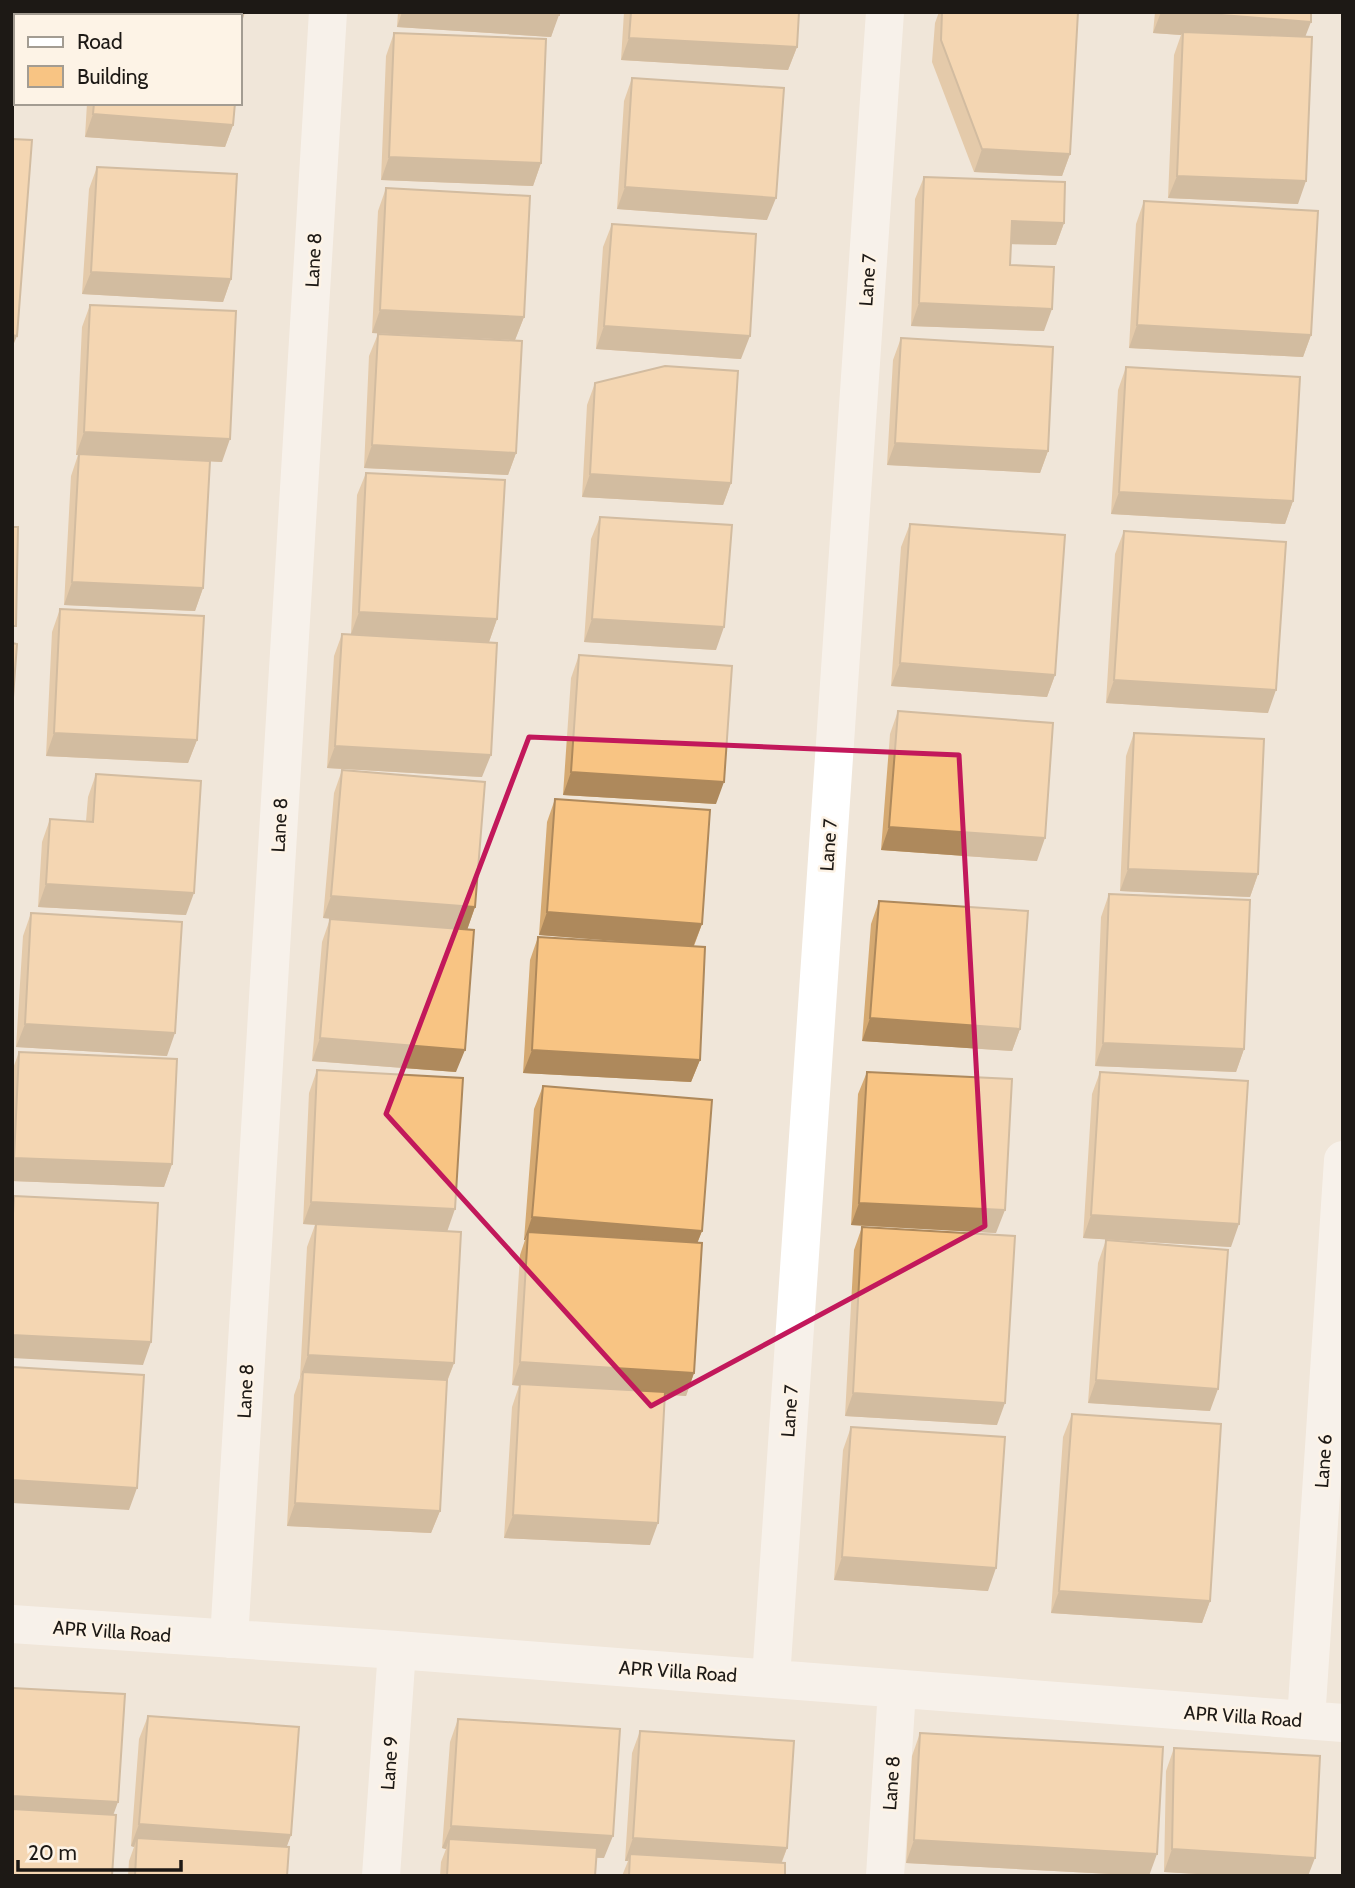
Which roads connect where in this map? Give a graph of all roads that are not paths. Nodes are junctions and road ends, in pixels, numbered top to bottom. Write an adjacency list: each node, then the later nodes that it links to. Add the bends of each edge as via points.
1 (328, 12): 5 (street, Lane 8)
2 (885, 12): 7 (street, Lane 7)
3 (1343, 1160): 9 (street, Lane 6)
4 (12, 1624): 5 (street, APR Villa Road)
5 (229, 1639): 6 (street, APR Villa Road)
6 (397, 1650): 7 (street, APR Villa Road); 10 (street, Lane 9)
7 (771, 1678): 8 (street, APR Villa Road)
8 (897, 1690): 9 (street, APR Villa Road); 11 (street, Lane 8)
9 (1324, 1722)
10 (381, 1876)
11 (885, 1876)

